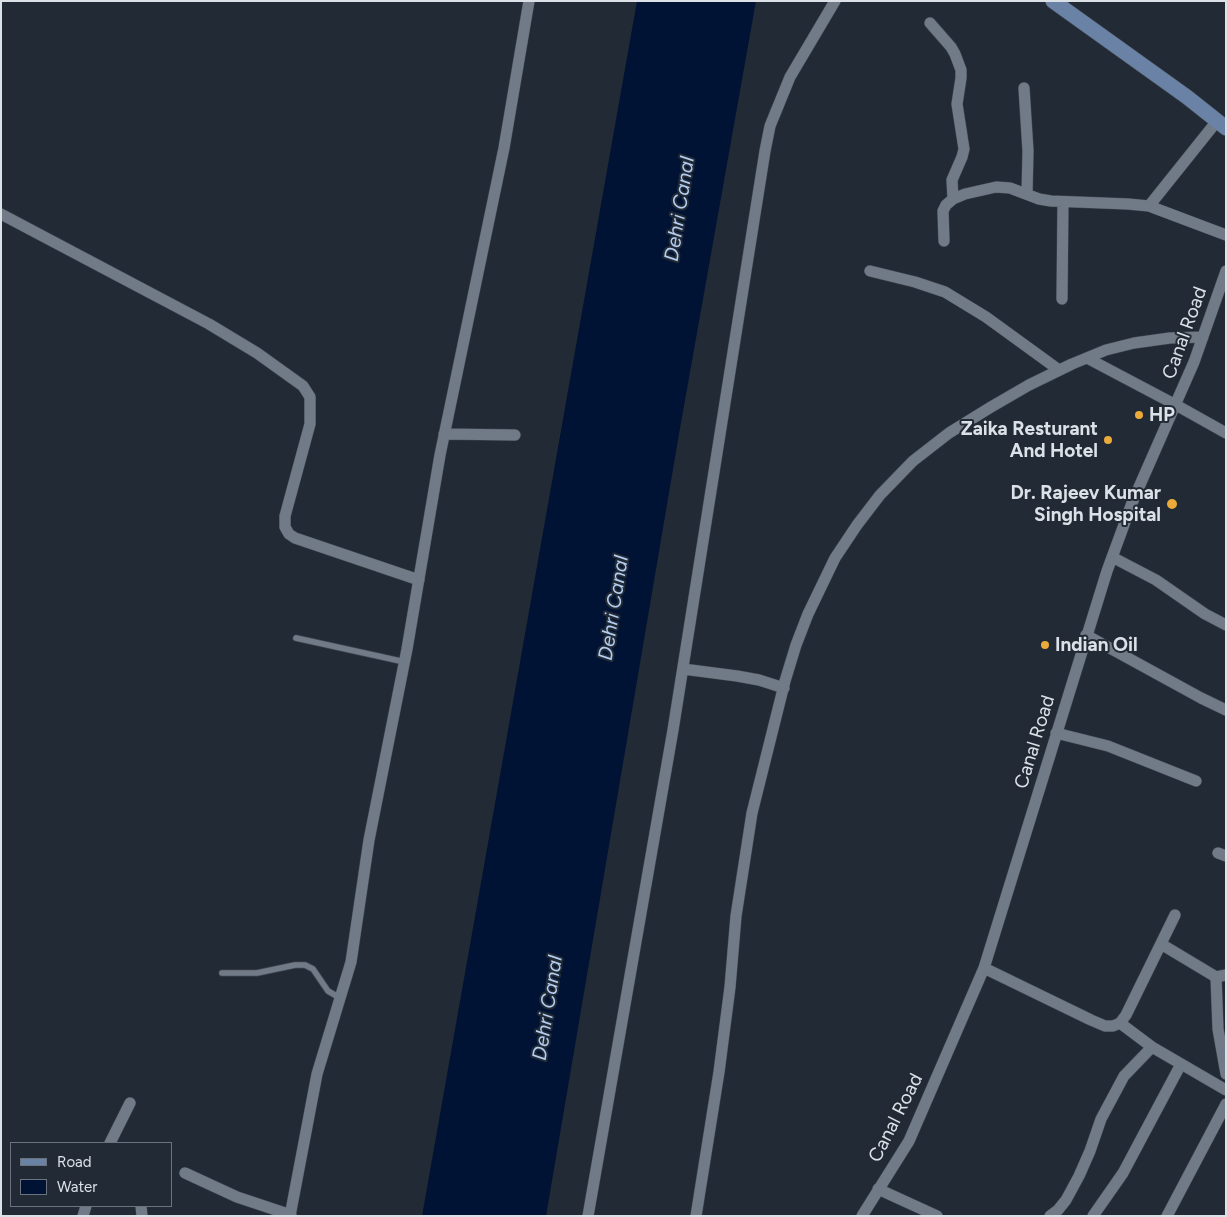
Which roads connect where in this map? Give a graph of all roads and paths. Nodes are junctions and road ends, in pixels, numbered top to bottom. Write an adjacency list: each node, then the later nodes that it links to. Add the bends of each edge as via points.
1 (529, 1): 22 (street, via 504,148)
2 (835, 1): 30 (street, via 790,77 770,126)
3 (1053, 1): 6 (main road)
4 (930, 23): 8 (street, via 951,47 961,70 957,104 964,149 952,180)
5 (1024, 88): 7 (street)
6 (1221, 124): 10 (street)
7 (1027, 194): 8 (street, via 996,187); 9 (street)
8 (953, 199): 13 (street, via 944,211)
9 (1063, 202): 10 (street); 16 (street)
10 (1148, 206): 12 (street)
11 (1, 214): 25 (street, via 209,324 303,386 310,397 310,424 284,516 284,527 289,534 308,543)
12 (1226, 235)
13 (944, 241)
14 (870, 271): 19 (street, via 945,292)
15 (1226, 271): 17 (street, Canal Road)
16 (1062, 299)
17 (1203, 337): 18 (street, via 1134,343); 20 (street, Canal Road)
18 (1086, 358): 19 (street); 20 (street)
19 (1060, 370): 31 (street, via 1021,389 949,433 913,461 880,495 846,542 824,581 796,645)
20 (1176, 405): 21 (street); 24 (street, Canal Road, via 1132,503)
21 (1226, 433)
22 (444, 434): 23 (street); 25 (street)
23 (515, 435)
24 (1112, 557): 26 (street, via 1156,580); 27 (street, Canal Road)
25 (419, 580): 29 (street)
26 (1226, 625)
27 (1086, 635): 32 (street); 33 (street, Canal Road)
28 (296, 638): 29 (lane)
29 (405, 662): 40 (street, via 371,831 356,938)
30 (683, 669): 31 (street, via 744,677); 51 (street)
31 (784, 688): 53 (street, via 754,805 744,863 719,1072)
32 (1226, 710)
33 (1056, 733): 34 (street, via 1108,746); 37 (street, Canal Road)
34 (1196, 781)
35 (1175, 915): 36 (street)
36 (1161, 944): 39 (street); 41 (street)
37 (984, 968): 41 (street, via 1105,1026); 50 (street, Canal Road, via 908,1141)
38 (222, 973): 40 (lane, via 257,974 289,966 305,966 313,969 328,991)
39 (1221, 976): 44 (street, via 1218,1029)
40 (341, 999): 52 (street, via 317,1074)
41 (1120, 1023): 42 (street)
42 (1152, 1047): 43 (street); 56 (street, via 1124,1076 1101,1119 1079,1176 1066,1200)
43 (1182, 1064): 45 (street); 57 (street, via 1123,1172)
44 (1226, 1074)
45 (1226, 1090)
46 (130, 1103): 48 (street)
47 (1226, 1104): 58 (street)
48 (110, 1142)
49 (185, 1173): 52 (street, via 237,1197)
50 (878, 1189): 54 (street, Canal Road); 55 (street)
51 (592, 1214)
52 (290, 1215)
53 (696, 1216)
54 (862, 1216)
55 (937, 1216)
56 (1050, 1216)
57 (1094, 1216)
58 (1167, 1216)

